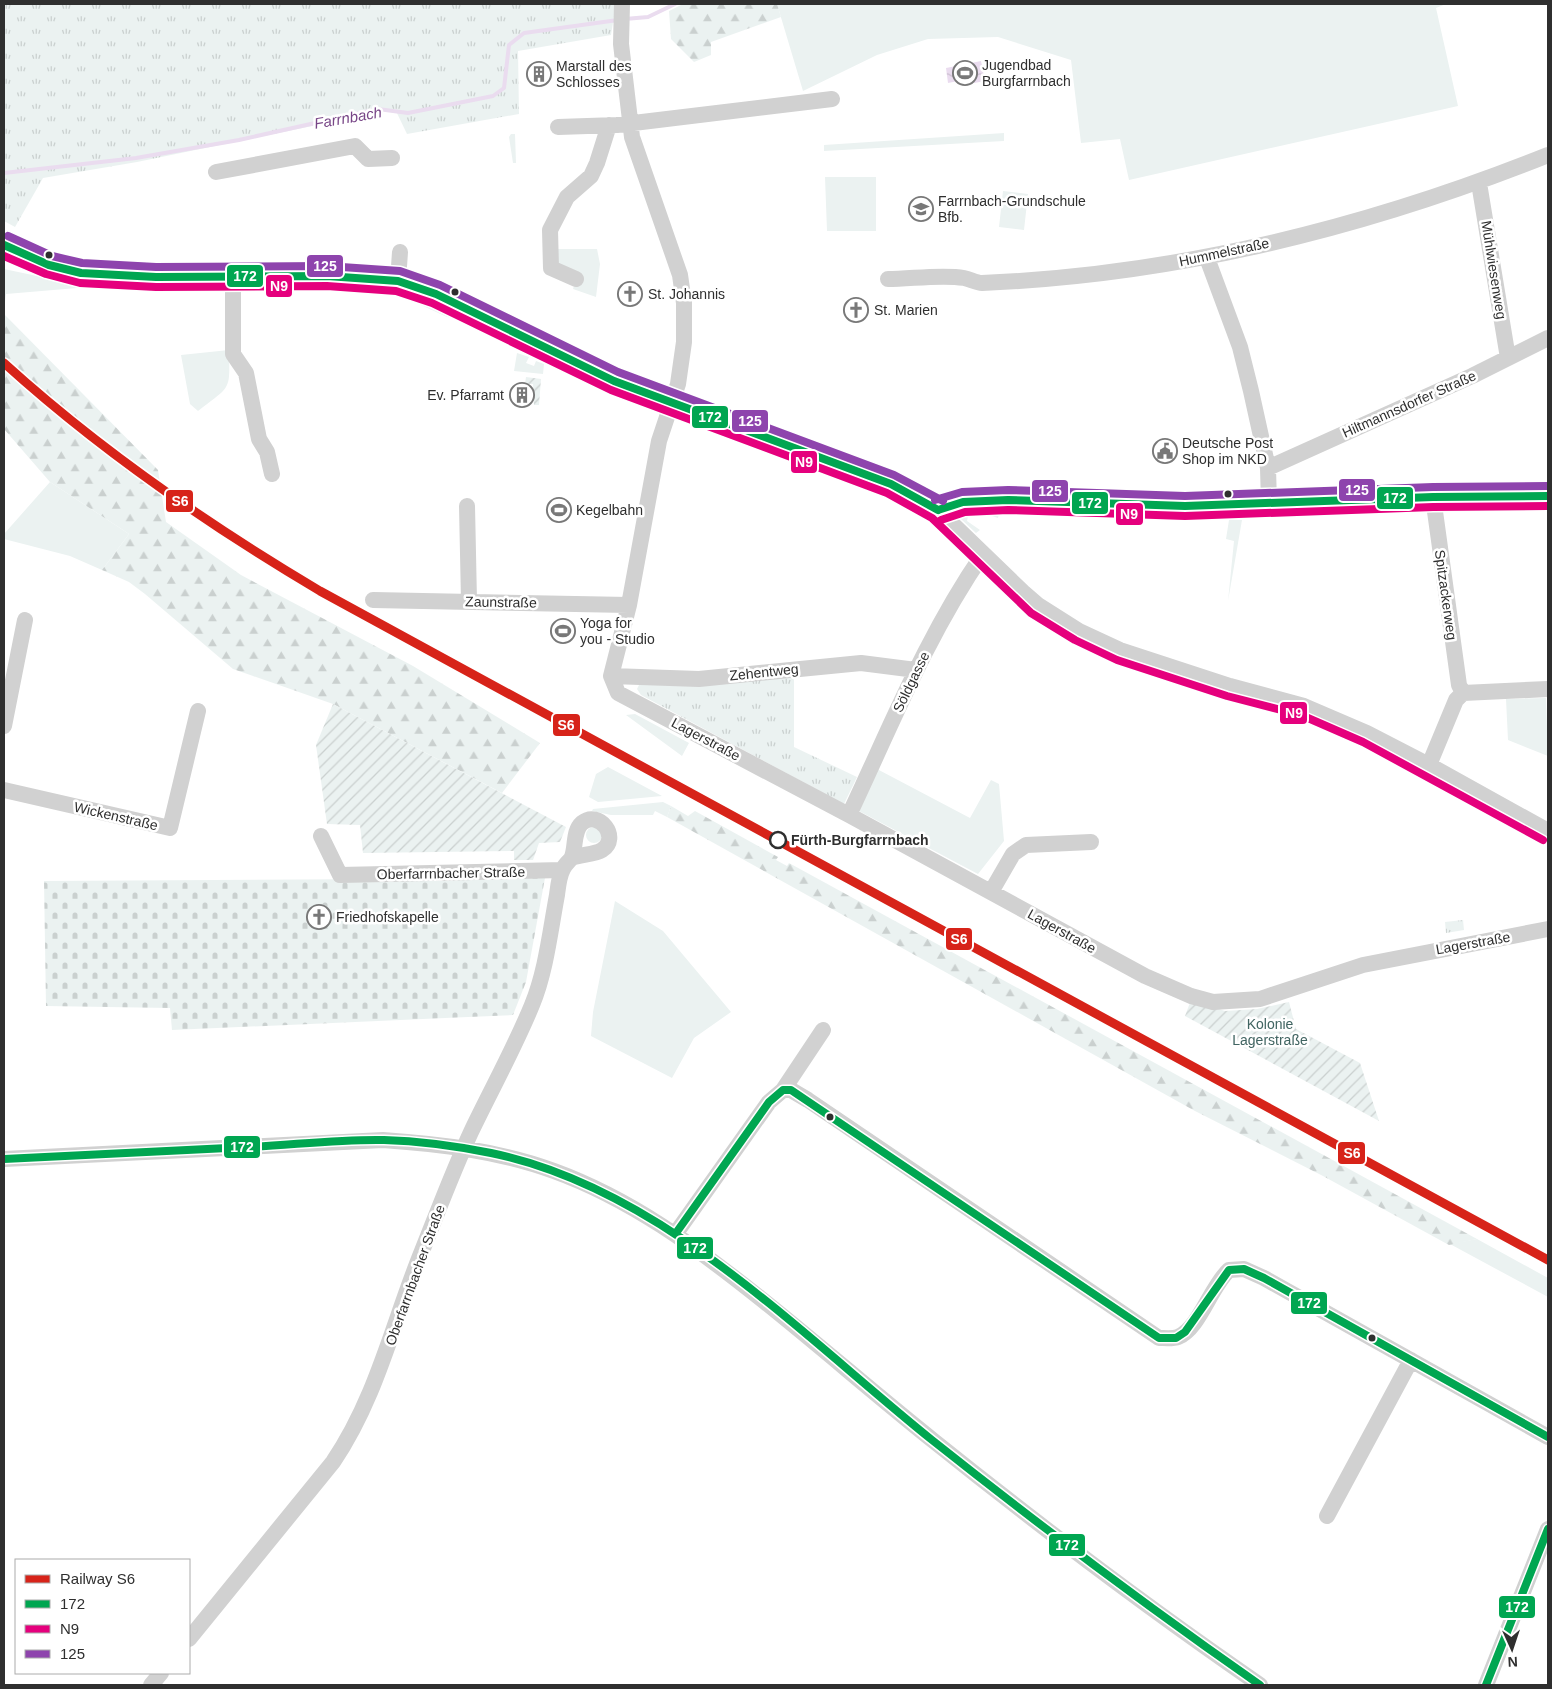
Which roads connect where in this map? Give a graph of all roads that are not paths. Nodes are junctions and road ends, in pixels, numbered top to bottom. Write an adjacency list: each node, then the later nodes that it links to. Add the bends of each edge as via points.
1 (622, 4): 3 (street, via 621,44)
2 (832, 99): 3 (street)
3 (630, 124): 4 (street); 19 (street, via 649,191 680,275 684,303 682,350 678,384)
4 (609, 125): 5 (street); 14 (street, via 590,176 567,197 550,230 551,268)
5 (558, 127)
6 (1548, 155): 9 (street, Hummelstraße)
7 (392, 158): 8 (street, via 368,159 355,146)
8 (216, 172)
9 (1479, 183): 12 (street, Hummelstraße, via 1378,216); 18 (street, Mühlwiesenweg)
10 (4, 245): 13 (street, via 48,265 81,273 146,277)
11 (400, 252): 16 (street)
12 (1207, 258): 15 (street, Hummelstraße, via 1028,280 979,283 964,278); 20 (street, via 1240,347)
13 (233, 276): 16 (street, via 327,276); 21 (street, via 233,354 246,373 259,440)
14 (576, 279)
15 (888, 279)
16 (398, 281): 19 (street, via 436,294 614,381)
17 (1548, 338): 18 (street, Hiltmannsdorfer Straße)
18 (1508, 358): 20 (street, Hiltmannsdorfer Straße)
19 (671, 404): 26 (street, via 813,453 891,484); 30 (street, via 655,466)
20 (1268, 468): 24 (street)
21 (272, 474)
22 (1433, 496): 23 (street); 24 (street); 35 (street, Spitzackerweg, via 1459,685)
23 (1548, 496)
24 (1269, 502): 26 (street, via 1164,506 1008,500 963,502)
25 (467, 506): 29 (street)
26 (938, 510): 27 (street)
27 (983, 554): 32 (street, Söldgasse, via 957,592); 38 (street, via 1038,605 1095,639 1230,686 1304,706)
28 (373, 600): 29 (street, Zaunstraße)
29 (469, 601): 30 (street, Zaunstraße)
30 (629, 605): 33 (street)
31 (25, 620): 37 (street)
32 (916, 670): 33 (street, Zehentweg, via 860,663 699,679); 40 (street, Söldgasse)
33 (613, 681): 40 (street, Lagerstraße, via 618,694)
34 (1548, 689): 35 (street)
35 (1463, 693): 38 (street, via 1456,700)
36 (198, 711): 39 (street, Wickenstraße, via 170,828)
37 (4, 726)
38 (1429, 764): 41 (street)
39 (4, 790)
40 (849, 815): 44 (street, Lagerstraße)
41 (1548, 831)
42 (321, 836): 48 (street, Oberfarrnbacher Straße, via 340,874 567,864 532,1004)
43 (1091, 842): 44 (street, via 1026,845 1013,854)
44 (990, 892): 45 (street, Lagerstraße, via 1145,976 1213,1002 1260,999 1387,959)
45 (1548, 929)
46 (822, 1030): 47 (street)
47 (782, 1090): 50 (street, via 769,1102); 51 (street, via 791,1090 808,1100 1158,1338 1177,1338 1190,1329 1220,1278 1229,1270 1244,1270)
48 (464, 1149): 49 (street, via 383,1140); 50 (street, via 518,1160 561,1174 628,1205); 55 (street, Oberfarrnbacher Straße, via 352,1435)
49 (4, 1159)
50 (676, 1233): 58 (street, via 1093,1567)
51 (1411, 1360): 52 (street); 53 (street)
52 (1548, 1437)
53 (1327, 1516)
54 (1548, 1529): 59 (street)
55 (190, 1638)
56 (160, 1674): 57 (street)
57 (150, 1685)
58 (1260, 1685)
59 (1486, 1685)

